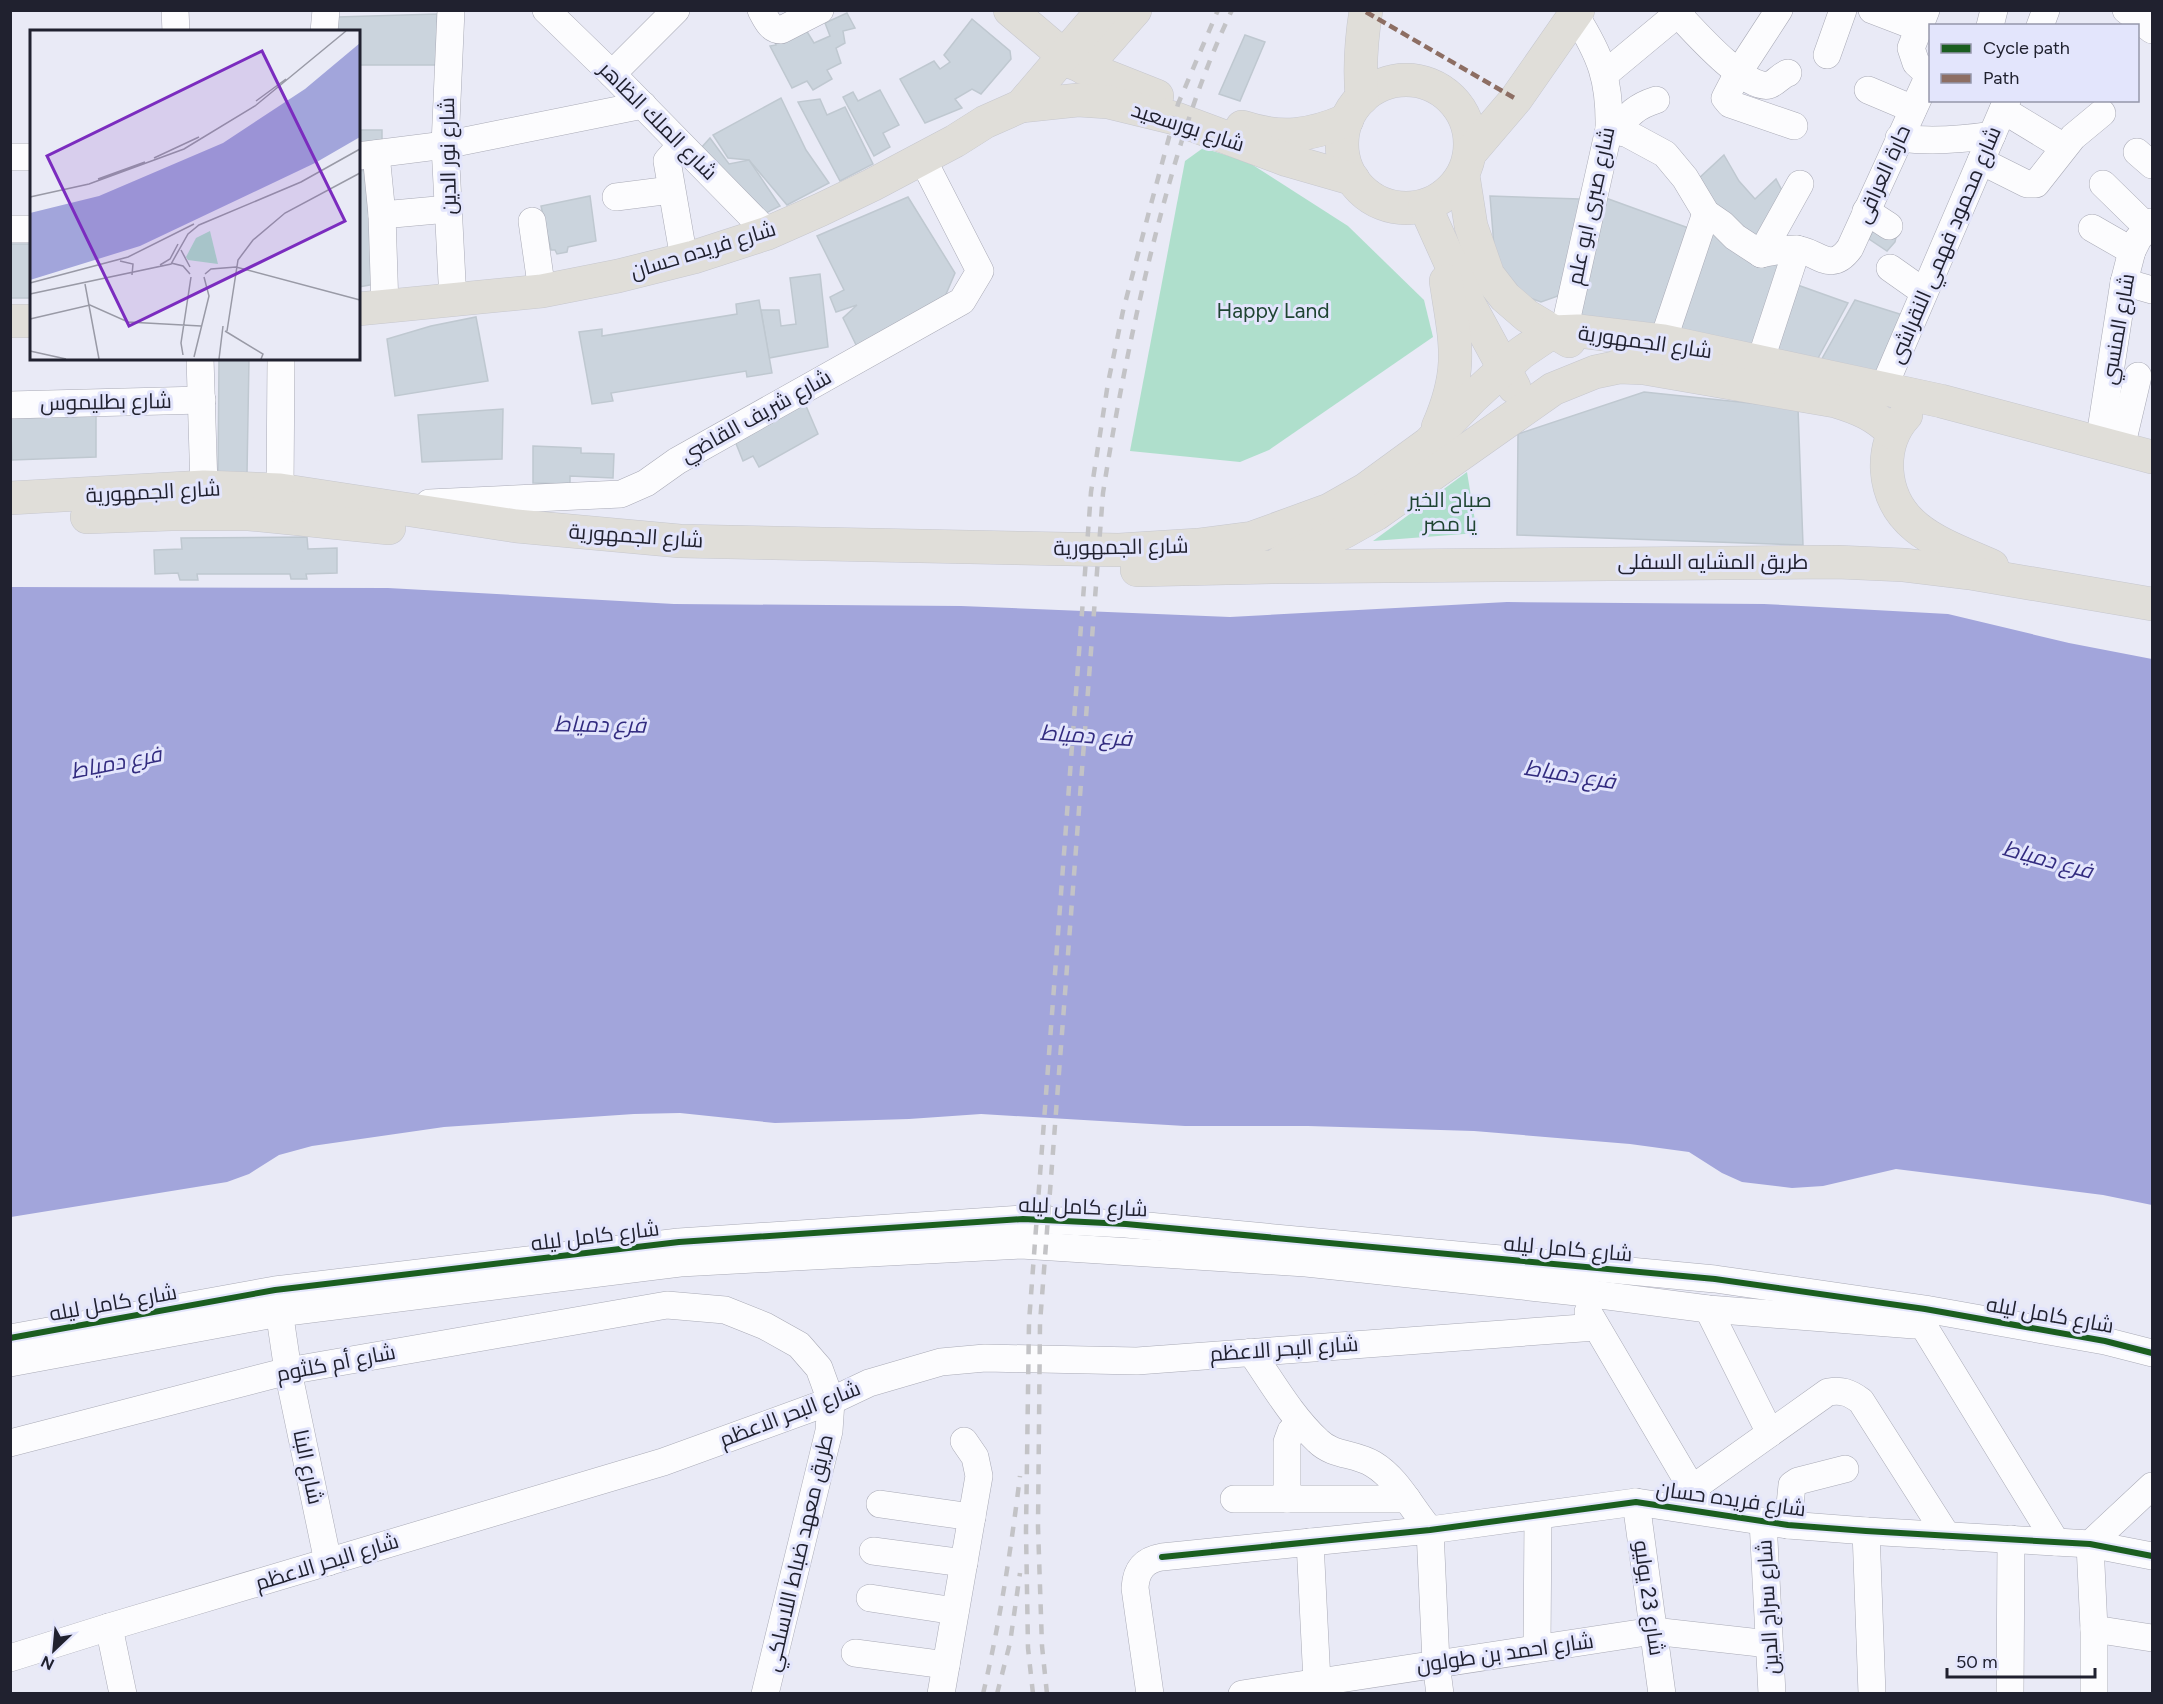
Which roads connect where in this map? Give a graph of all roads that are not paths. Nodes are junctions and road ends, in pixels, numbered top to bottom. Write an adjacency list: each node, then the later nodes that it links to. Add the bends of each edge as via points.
1 (175, 10): 19 (street)
2 (326, 10): 20 (street)
3 (451, 10): 42 (street, شارع نور الدين)
4 (546, 10): 25 (street, شارع الملك الظاهر)
5 (676, 10): 25 (street)
6 (761, 10): 7 (street, via 770,26 782,30)
7 (820, 10)
8 (1010, 10): 23 (main road)
9 (1103, 10): 23 (main road)
10 (1135, 10): 23 (main road)
11 (1779, 10): 29 (street)
12 (1844, 10): 22 (street)
13 (1872, 10): 18 (street)
14 (2126, 10): 21 (street)
15 (1680, 12): 26 (street); 29 (street, via 1727,65)
16 (1577, 13): 26 (street, شارع صبرى ابو علم); 50 (main road)
17 (1361, 14): 35 (main road)
18 (1922, 19): 27 (street, via 1911,48 1912,56)
19 (176, 30)
20 (324, 30)
21 (2152, 30)
22 (1827, 55)
23 (1073, 62): 34 (main road); 35 (main road, شارع بورسعيد, via 1212,117 1273,135 1324,130)
24 (1788, 73): 29 (street, via 1769,85)
25 (612, 74): 32 (street, شارع الملك الظاهر)
26 (1605, 74): 39 (street, شارع صبرى ابو علم)
27 (1929, 74)
28 (1929, 77): 36 (street, حارة العراقى)
29 (1732, 83): 38 (street, via 1726,101 1730,104)
30 (1868, 90): 36 (street)
31 (1656, 100): 39 (street, via 1640,105)
32 (643, 105): 42 (street); 43 (street, شارع الملك الظاهر)
33 (2005, 105): 40 (street, شارع محمود فهمي النقراشى); 44 (street)
34 (1021, 106): 48 (main road, شارع فريده حسان); 51 (main road, شارع بورسعيد, via 1065,100 1108,102 1174,118 1287,160)
35 (1355, 109): 50 (main road, via 1379,87 1398,81 1436,87 1464,115 1470,134); 51 (main road, via 1342,140 1344,160)
36 (1913, 109): 41 (street, حارة العراقى)
37 (2102, 113): 44 (street)
38 (1794, 126)
39 (1613, 130): 58 (street, via 1665,154); 81 (street, شارع صبرى ابو علم)
40 (1992, 135): 41 (street, via 1930,142); 49 (street, شارع محمود فهمي النقراشى)
41 (1899, 138): 57 (street, حارة العراقى)
42 (445, 145): 45 (street); 56 (street, شارع نور الدين)
43 (681, 145): 54 (street, via 667,161); 67 (street, شارع الملك الظاهر)
44 (2064, 147): 49 (street, via 2040,182 2032,185)
45 (368, 155): 59 (street)
46 (10, 157): 47 (street)
47 (30, 157)
48 (922, 158): 67 (main road, شارع فريده حسان); 101 (street, شارع شريف القاضي, via 980,271 962,301 621,494)
49 (1981, 161): 76 (street, شارع محمود فهمي النقراشى)
50 (1466, 164): 60 (main road, via 1453,189 1440,199); 81 (main road, via 1472,226 1488,275 1527,316)
51 (1353, 179): 60 (main road, via 1384,204)
52 (1800, 184): 70 (street)
53 (2103, 184): 62 (street)
54 (671, 190): 55 (street); 71 (street)
55 (616, 197)
56 (448, 209): 59 (street); 77 (street, شارع نور الدين)
57 (1866, 211): 63 (street); 68 (street, حارة العراقى, via 1843,258 1827,260)
58 (1706, 213): 70 (street); 82 (street)
59 (382, 215): 78 (street)
60 (1431, 219): 86 (main road, via 1469,304); 95 (main road, via 1454,322 1456,361 1447,405)
61 (532, 221): 75 (street)
62 (2150, 225): 69 (street, شارع المنسي)
63 (1889, 226)
64 (2092, 228): 69 (street)
65 (10, 229): 66 (street)
66 (30, 229)
67 (768, 233): 71 (main road, شارع فريده حسان)
68 (1797, 249): 70 (street); 85 (street)
69 (2132, 251): 73 (street, شارع المنسي)
70 (1761, 254)
71 (684, 259): 75 (main road, شارع فريده حسان)
72 (1890, 268): 76 (street)
73 (2124, 282): 74 (street); 96 (street, شارع المنسي)
74 (2152, 290)
75 (542, 291): 77 (main road, شارع فريده حسان)
76 (1924, 292): 89 (street, شارع محمود فهمي النقراشى)
77 (453, 301): 78 (main road, شارع فريده حسان)
78 (372, 308)
79 (10, 321): 80 (main road)
80 (30, 321)
81 (1558, 332): 82 (main road, شارع الجمهورية); 86 (main road, شارع الجمهورية, via 1521,353); 87 (main road, via 1578,346)
82 (1664, 341): 85 (main road, شارع الجمهورية)
83 (200, 360): 90 (street)
84 (281, 360): 99 (street)
85 (1760, 362): 89 (main road, شارع الجمهورية)
86 (1504, 368): 92 (main road, via 1515,389); 95 (main road, شارع الجمهورية)
87 (1595, 372): 92 (main road, شارع الجمهورية, via 1554,389); 94 (main road, شارع الجمهورية, via 1619,367 1644,368 1835,401 1881,420)
88 (2138, 376): 96 (street)
89 (1883, 389): 91 (main road, شارع الجمهورية)
90 (202, 400): 93 (street, شارع بطليموس); 98 (street)
91 (1941, 401): 94 (main road, via 1921,406 1905,417); 96 (main road, شارع الجمهورية)
92 (1535, 402): 103 (main road, شارع الجمهورية, via 1376,514)
93 (10, 405)
94 (1893, 433): 104 (main road, via 1887,458 1888,484 1898,508 1915,528 1937,542)
95 (1429, 443): 101 (main road, شارع الجمهورية, via 1366,489 1290,526 1252,538 1131,549 680,541 516,526)
96 (2110, 446): 97 (main road, شارع الجمهورية)
97 (2152, 457)
98 (204, 487): 99 (main road, شارع الجمهورية); 100 (main road, شارع الجمهورية)
99 (280, 490): 101 (main road, شارع الجمهورية)
100 (10, 498)
101 (380, 505)
102 (10, 521): 103 (main road, شارع الجمهورية, via 249,514 586,554 679,561 1119,571)
103 (1271, 567): 104 (main road, طريق المشايه السفلى, via 1837,561 1970,573)
104 (2036, 586): 105 (main road, طريق المشايه السفلى)
105 (2152, 604)
106 (1689, 1276): 107 (street, شارع كامل ليله); 109 (street, شارع كامل ليله, via 1126,1224 1023,1219 679,1242); 111 (street, via 1683,1290)
107 (1715, 1280): 111 (street, via 1717,1295); 112 (street, شارع كامل ليله)
108 (1576, 1292): 109 (street, شارع كامل ليله, via 1306,1263 1021,1245 680,1263); 111 (street, شارع كامل ليله); 114 (street)
109 (277, 1301): 115 (street, شارع كامل ليله); 118 (street, شارع كامل ليله); 119 (street, شارع البنا)
110 (667, 1305): 119 (street, شارع أم كلثوم); 120 (street, طريق معهد ضباط اللاسلكي, via 724,1310 799,1345 819,1368)
111 (1701, 1307): 113 (street, شارع كامل ليله); 122 (street)
112 (1975, 1318): 113 (street, شارع كامل ليله); 117 (street, شارع كامل ليله)
113 (1923, 1325): 142 (street)
114 (1596, 1327): 116 (street, شارع البحر الاعظم); 126 (street)
115 (10, 1338)
116 (1251, 1352): 120 (street, شارع البحر الاعظم, via 1137,1361 966,1359 897,1374); 121 (street)
117 (2152, 1353)
118 (10, 1363)
119 (288, 1371): 124 (street, شارع أم كلثوم); 146 (street, شارع البنا)
120 (831, 1401): 146 (street, شارع البحر الاعظم, via 663,1462); 162 (street, طريق معهد ضباط اللاسلكي, via 829,1431)
121 (1300, 1423): 129 (street, via 1287,1442); 130 (street, via 1332,1451 1370,1462 1385,1472)
122 (1770, 1433): 126 (street); 139 (street, via 1828,1392 1841,1390 1851,1394 1861,1401)
123 (964, 1441): 135 (street, via 975,1457 979,1476)
124 (10, 1443)
125 (1845, 1469): 136 (street, شارع سراج الدين, via 1798,1480 1792,1485)
126 (1693, 1488): 133 (street)
127 (2152, 1489): 143 (street)
128 (1234, 1499): 129 (street)
129 (1287, 1499): 130 (street)
130 (1407, 1499): 137 (street)
131 (1636, 1502): 133 (street, شارع فريده حسان); 134 (street, شارع فريده حسان); 152 (street, شارع 23 يوليو)
132 (880, 1504): 135 (street)
133 (1706, 1513): 136 (street, شارع فريده حسان)
134 (1538, 1516): 137 (street, شارع فريده حسان); 155 (street)
135 (972, 1517): 147 (street)
136 (1776, 1523): 138 (street, شارع فريده حسان); 154 (street, شارع سراج الدين)
137 (1430, 1530): 141 (street, شارع فريده حسان); 158 (street)
138 (1866, 1531): 139 (street, شارع فريده حسان); 169 (street)
139 (1947, 1536): 140 (street, شارع فريده حسان)
140 (2011, 1539): 142 (street, شارع فريده حسان); 170 (street)
141 (1310, 1542): 160 (street); 164 (street, شارع فريده حسان, via 1162,1557 1145,1563 1138,1570 1135,1588)
142 (2056, 1542): 143 (street, شارع فريده حسان)
143 (2090, 1544): 145 (street, شارع فريده حسان); 151 (street)
144 (873, 1551): 147 (street)
145 (2152, 1556)
146 (328, 1562): 150 (street, شارع البحر الاعظم)
147 (964, 1563): 149 (street)
148 (870, 1598): 149 (street)
149 (955, 1611): 159 (street)
150 (109, 1627): 157 (street, شارع البحر الاعظم); 161 (street)
151 (2094, 1629): 153 (street); 171 (street)
152 (1653, 1631): 154 (street, شارع احمد بن طولون); 155 (street, شارع احمد بن طولون); 167 (street, شارع 23 يوليو)
153 (2152, 1638)
154 (1769, 1644): 168 (street, شارع سراج الدين)
155 (1537, 1648): 158 (street, شارع احمد بن طولون)
156 (855, 1653): 159 (street)
157 (10, 1658)
158 (1436, 1663): 160 (street, شارع احمد بن طولون); 166 (street)
159 (946, 1665): 163 (street)
160 (1317, 1682): 165 (street, شارع احمد بن طولون)
161 (123, 1694)
162 (765, 1694)
163 (941, 1694)
164 (1150, 1694)
165 (1242, 1694)
166 (1440, 1694)
167 (1662, 1694)
168 (1773, 1694)
169 (1872, 1694)
170 (2010, 1694)
171 (2094, 1694)

